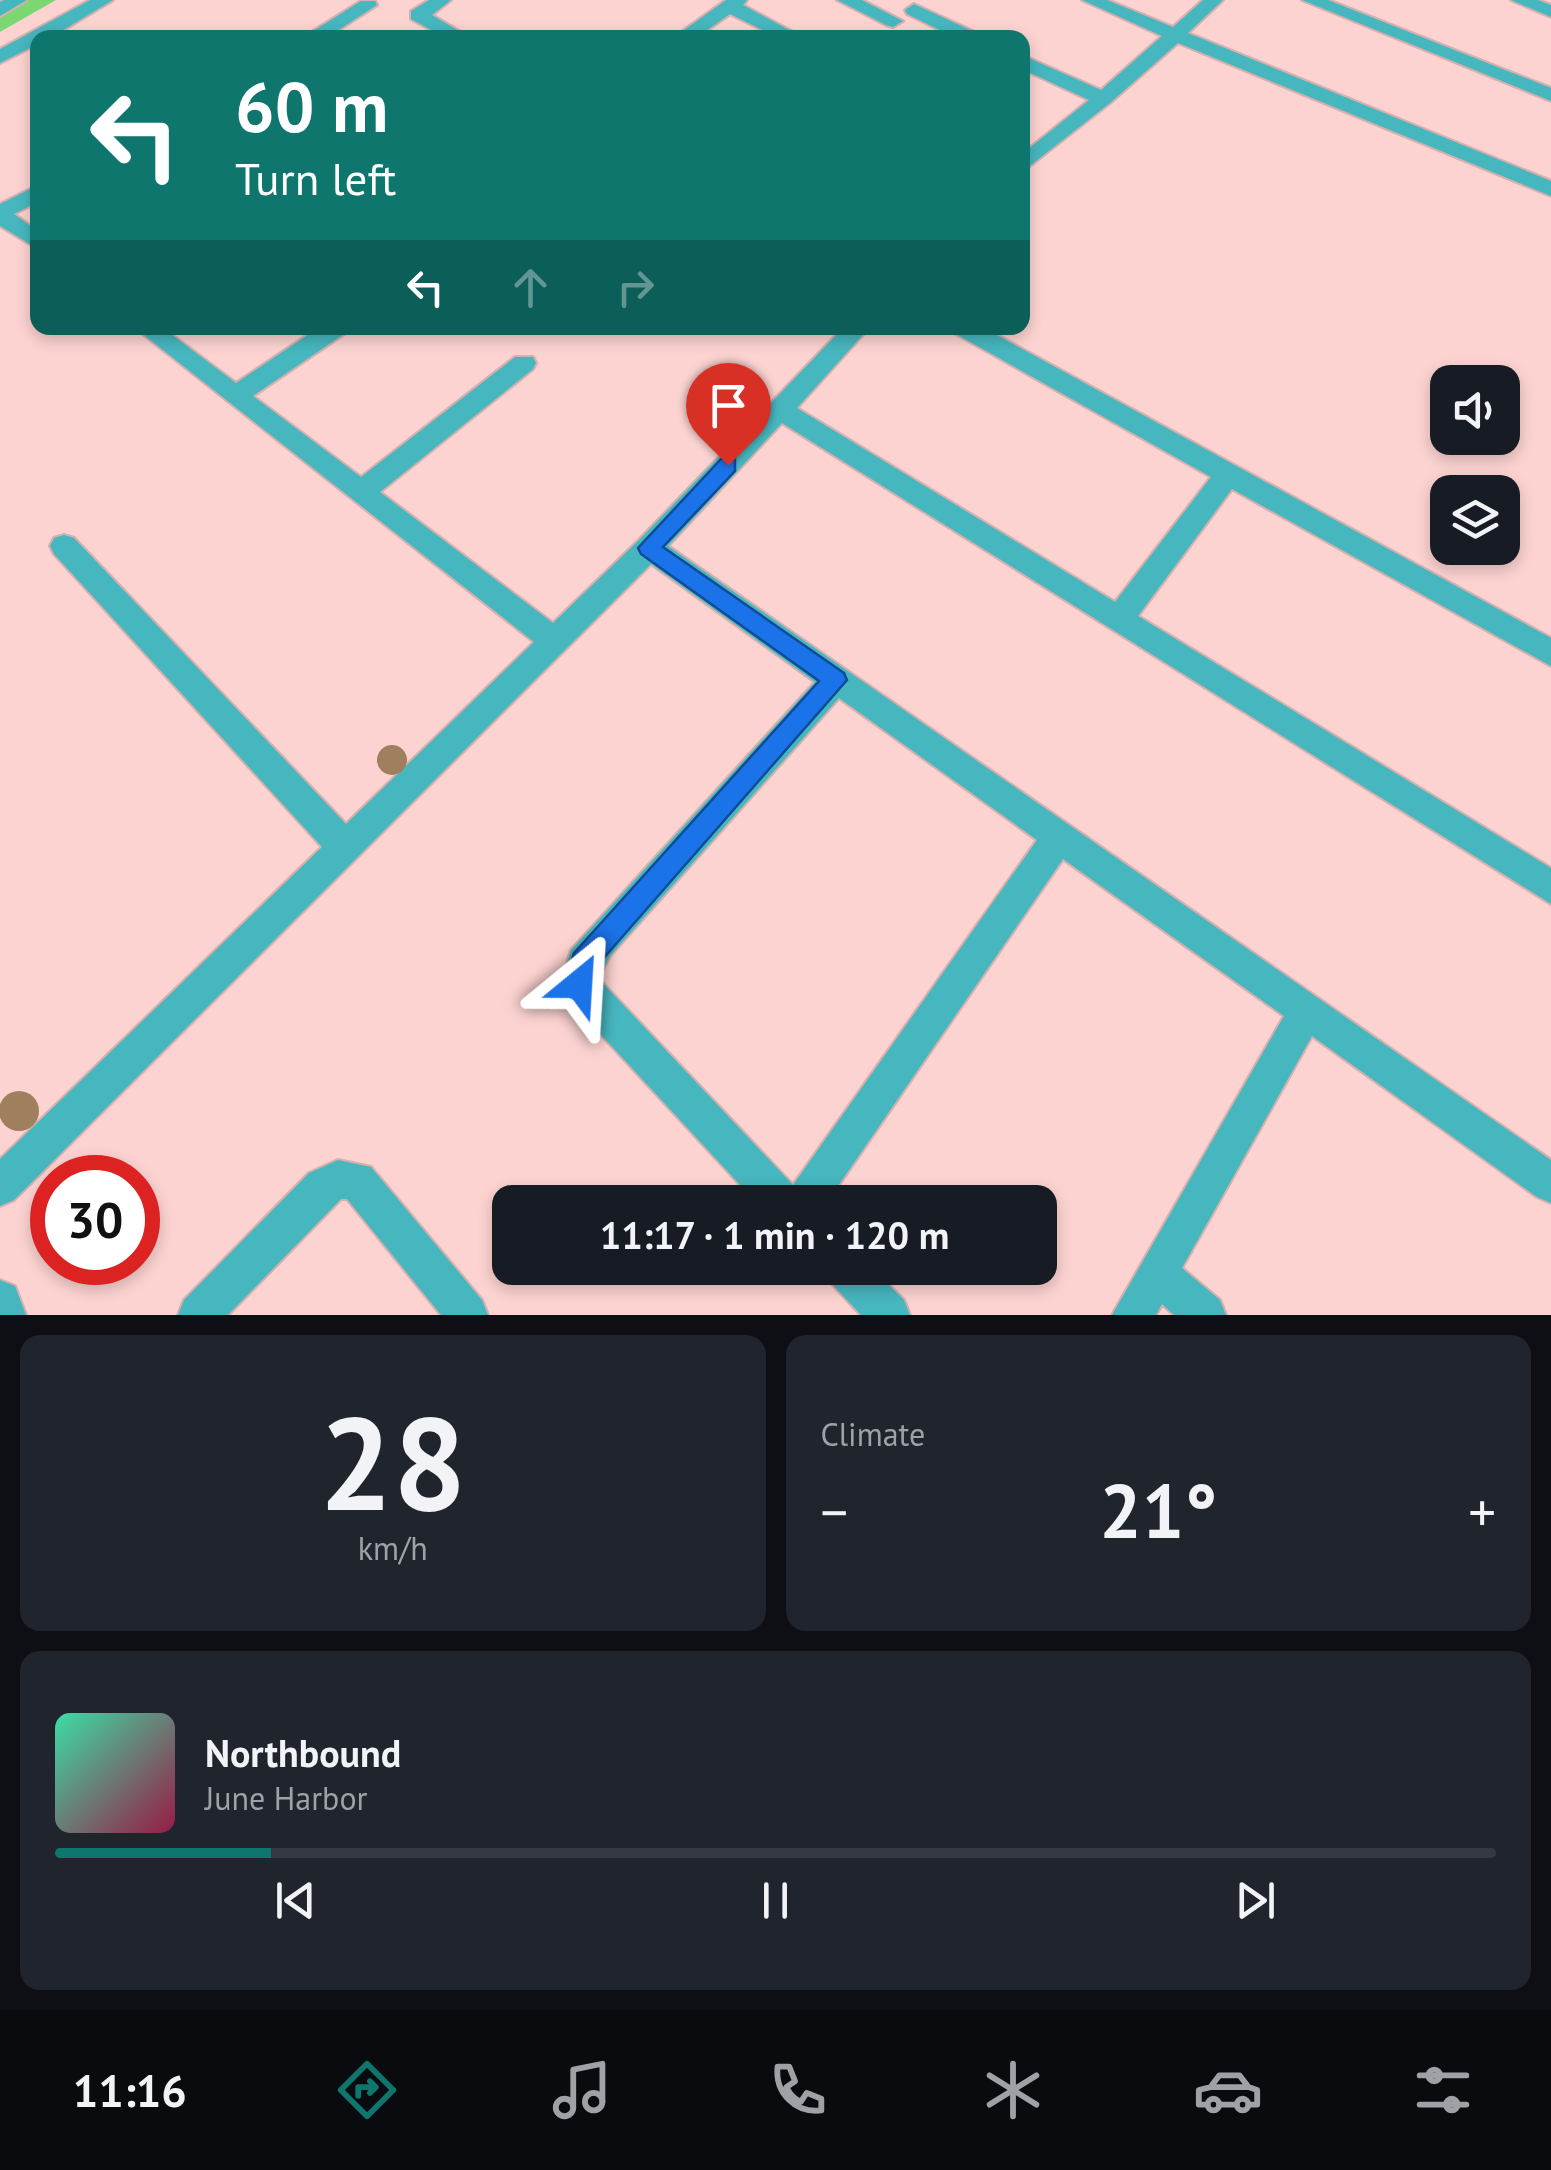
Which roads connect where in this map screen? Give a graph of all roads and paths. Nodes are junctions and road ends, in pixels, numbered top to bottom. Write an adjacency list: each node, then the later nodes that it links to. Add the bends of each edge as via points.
1 (18, 0): 13 (street)
2 (66, 0): 24 (street)
3 (104, 0): 17 (street)
4 (442, 0): 12 (street)
5 (694, 0): 11 (street)
6 (846, 0): 16 (street)
7 (1092, 0): 23 (street)
8 (1214, 0): 23 (street)
9 (1311, 0): 28 (street)
10 (1520, 0): 15 (street)
11 (729, 6): 20 (street); 21 (street)
12 (385, 8): 18 (street); 19 (street)
13 (0, 10)
14 (914, 10): 22 (street)
15 (1551, 11)
16 (892, 21)
17 (49, 30)
18 (330, 30)
19 (441, 30)
20 (694, 30)
21 (778, 30)
22 (955, 30)
23 (1176, 35): 29 (street); 31 (street)
24 (0, 37)
25 (30, 41): 26 (street)
26 (0, 57)
27 (1030, 65): 29 (street)
28 (1551, 95)
29 (1104, 100): 30 (street)
30 (1030, 158)
31 (1551, 189)
32 (30, 197): 33 (street)
33 (0, 214): 34 (street)
34 (30, 236)
35 (157, 335): 40 (street)
36 (325, 335): 40 (street)
37 (850, 335): 41 (street)
38 (978, 335): 42 (street)
39 (524, 363): 43 (street)
40 (236, 395): 43 (street)
41 (780, 410): 45 (street); 46 (street)
42 (1228, 474): 46 (street); 48 (street)
43 (360, 492): 47 (street)
44 (64, 546): 51 (street)
45 (648, 548): 47 (street); 49 (street)
46 (1119, 619): 52 (street)
47 (555, 641): 51 (street)
48 (1551, 654)
49 (836, 680): 50 (street); 55 (street, via 583,962 579,984)
50 (1059, 837): 53 (street); 56 (street)
51 (346, 847): 57 (street)
52 (1551, 887)
53 (1306, 1012): 54 (street); 58 (street)
54 (1551, 1184)
55 (766, 1185)
56 (816, 1185)
57 (0, 1186)
58 (1157, 1272): 65 (street); 66 (street)
59 (860, 1285): 64 (street)
60 (0, 1301): 61 (street)
61 (5, 1315)
62 (198, 1315): 63 (street, via 338,1179 357,1181)
63 (467, 1315)
64 (889, 1315)
65 (1133, 1315)
66 (1205, 1315)

